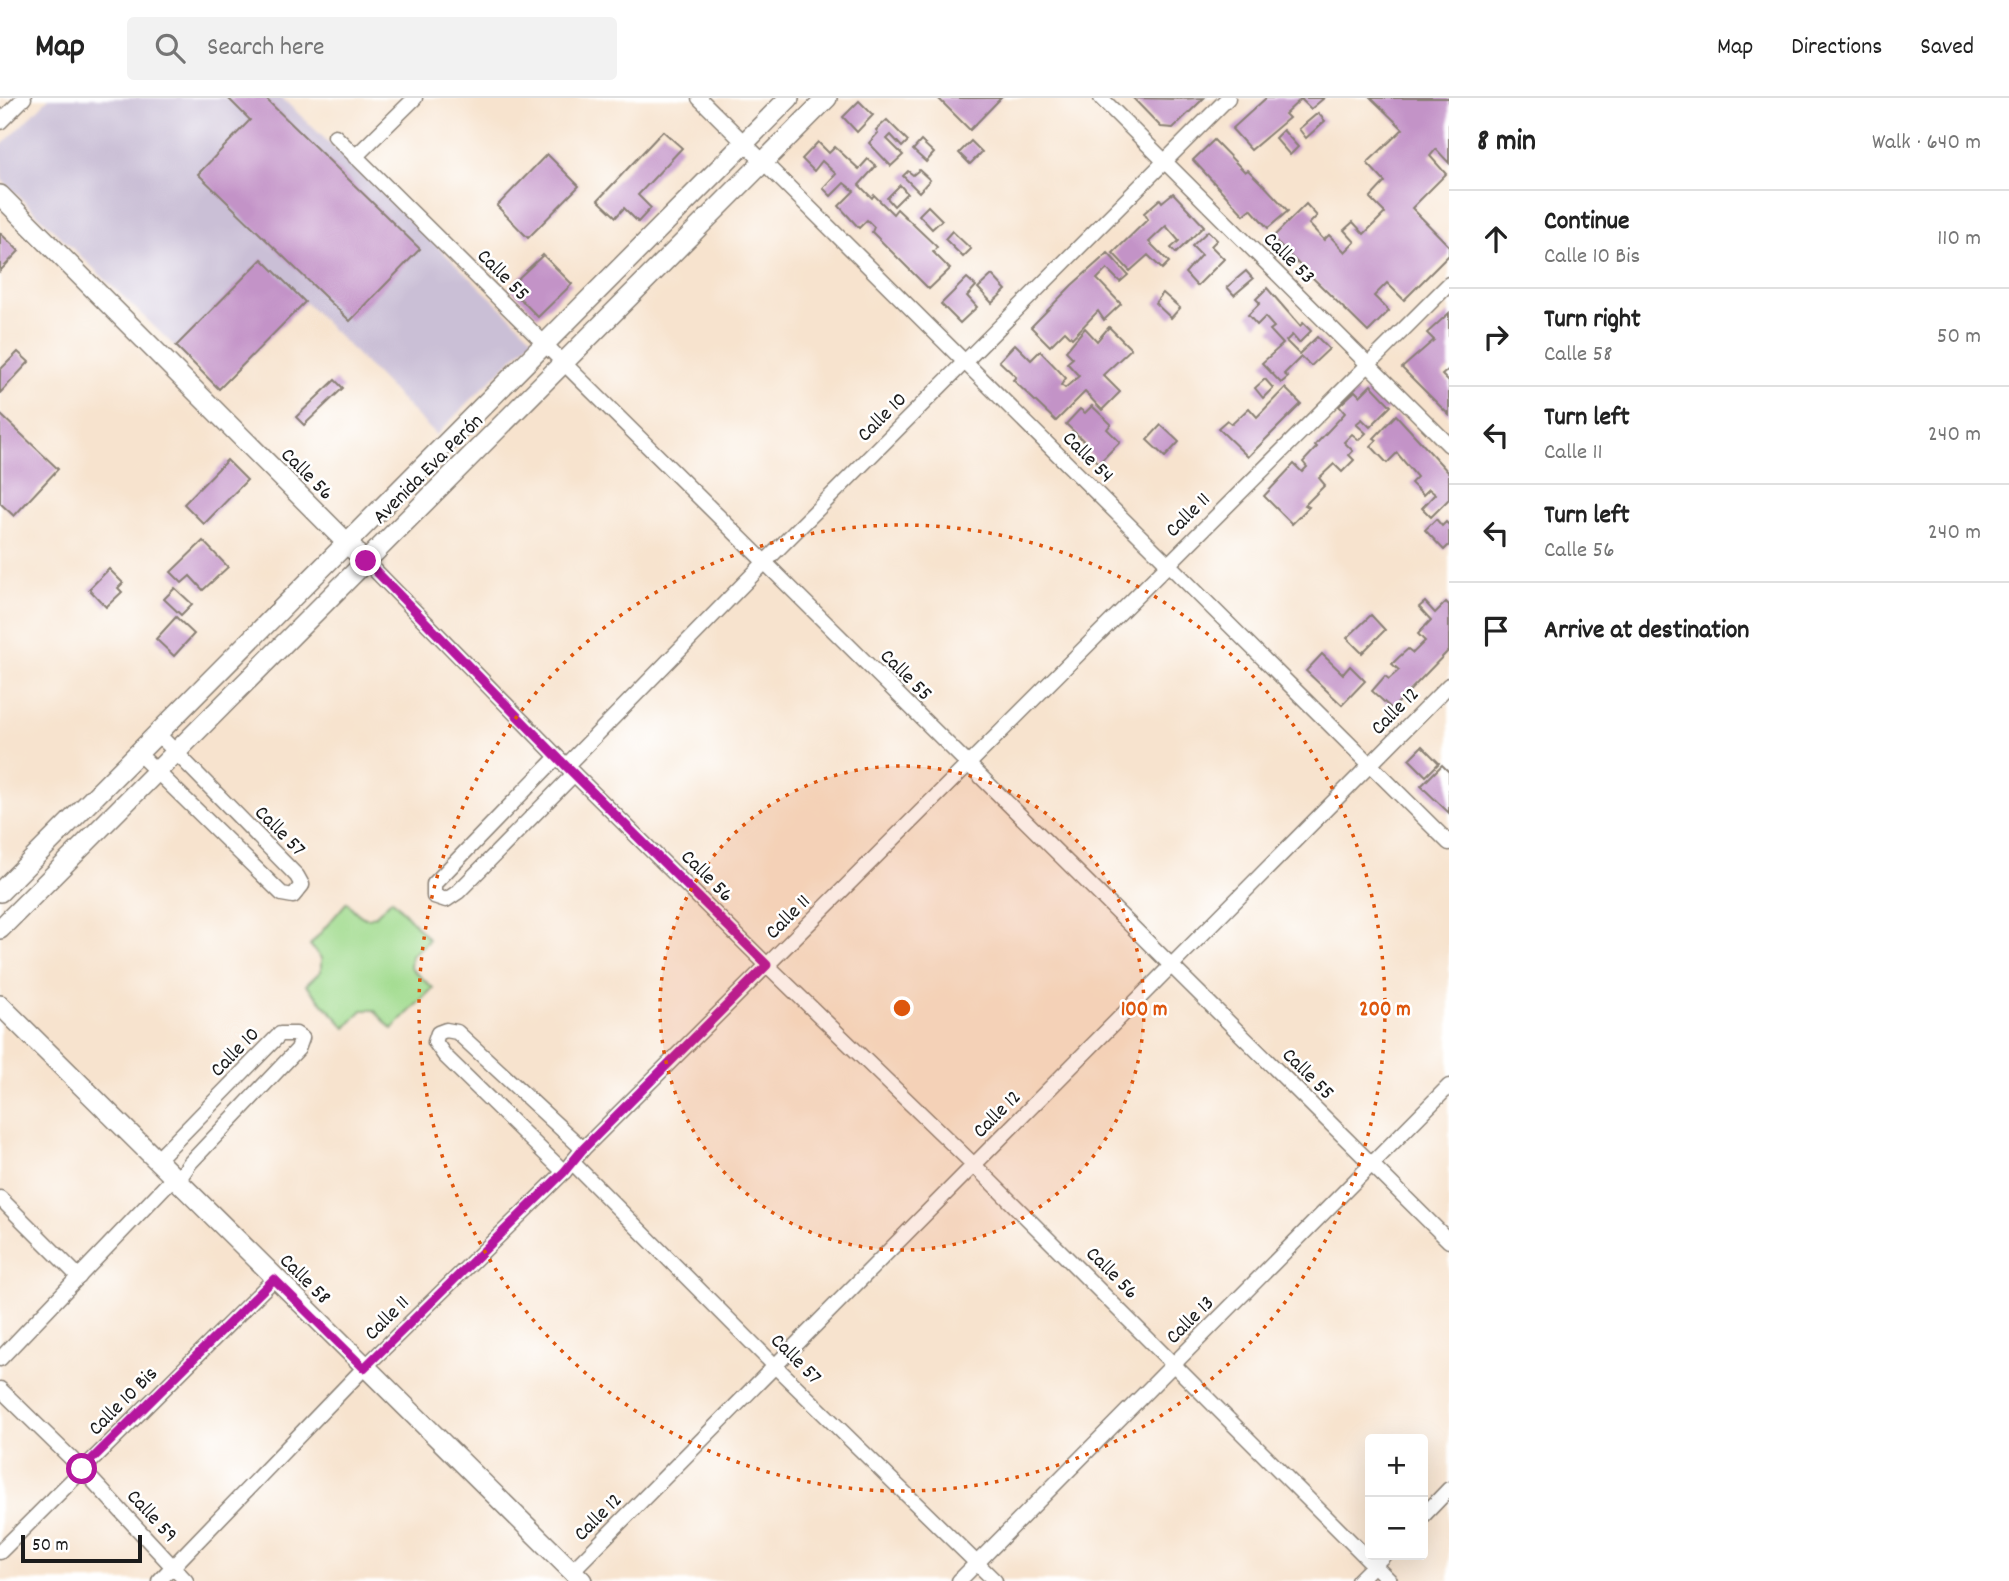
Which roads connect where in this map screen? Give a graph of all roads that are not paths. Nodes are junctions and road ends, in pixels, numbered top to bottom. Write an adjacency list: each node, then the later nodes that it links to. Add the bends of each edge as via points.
1 (24, 98): 8 (street)
2 (415, 98): 11 (street)
3 (699, 98): 10 (street, Calle 54)
4 (789, 98): 10 (main road, Avenida Eva Perón)
5 (827, 98): 12 (main road, Avenida Eva Perón)
6 (1101, 98): 13 (street, Calle 53)
7 (1228, 98): 13 (street, Calle 10)
8 (0, 122)
9 (335, 136): 11 (street, Calle 55)
10 (745, 143): 12 (street, Calle 54); 16 (main road, Avenida Eva Perón)
11 (355, 157): 16 (street, Calle 55)
12 (764, 162): 17 (street, Calle 54); 18 (main road, Avenida Eva Perón)
13 (1164, 162): 17 (street, Calle 10); 19 (street, Calle 53)
14 (0, 195): 21 (main road, Calle 56)
15 (1449, 284): 19 (street, Calle 11)
16 (545, 344): 18 (street, Calle 55); 21 (main road, Avenida Eva Perón)
17 (965, 362): 23 (street, Calle 10); 24 (street, Calle 54)
18 (564, 363): 22 (main road, Avenida Eva Perón); 23 (street, Calle 55)
19 (1369, 365): 20 (street, Calle 53); 24 (street, Calle 11)
20 (1449, 445)
21 (347, 543): 22 (main road, Calle 56); 26 (main road, Avenida Eva Perón)
22 (366, 561): 28 (main road, Avenida Eva Perón); 30 (street, Calle 56)
23 (765, 562): 29 (street, Calle 55); 30 (street, Calle 10)
24 (1167, 563): 29 (street, Calle 11); 31 (street, Calle 54)
25 (1449, 685): 31 (street, Calle 12)
26 (158, 733): 27 (main road, Avenida Eva Perón); 28 (street, Calle 57)
27 (138, 753): 32 (street, Calle 57); 34 (main road, Avenida Eva Perón)
28 (175, 753): 32 (main road, Avenida Eva Perón); 32 (street, Calle 57, via 297,876 302,885 293,896 282,894)
29 (968, 764): 36 (street, Calle 11); 37 (street, Calle 55)
30 (566, 765): 30 (street, Calle 10, via 433,884 433,896 446,900 458,892); 36 (street, Calle 56)
31 (1370, 765): 33 (street, Calle 54); 37 (street, Calle 12)
32 (158, 771): 35 (main road, Avenida Eva Perón)
33 (1449, 843)
34 (0, 892)
35 (0, 929)
36 (767, 965): 40 (street, Calle 11); 43 (street, Calle 56)
37 (1171, 965): 42 (street, Calle 55); 43 (street, Calle 12)
38 (0, 1005): 41 (main road, Calle 58)
39 (1449, 1086): 42 (street, Calle 13)
40 (583, 1149): 44 (street, Calle 11); 44 (street, Calle 57, via 457,1032 438,1033 435,1042 444,1056)
41 (156, 1161): 45 (main road, Calle 58); 45 (street, Calle 10, via 280,1034 302,1038 298,1049)
42 (1372, 1164): 47 (street, Calle 55); 51 (street, Calle 13)
43 (974, 1165): 51 (street, Calle 56); 52 (street, Calle 12)
44 (568, 1167): 52 (street, Calle 57); 53 (street, Calle 11)
45 (175, 1180): 48 (street, Calle 10); 49 (main road, Calle 58)
46 (0, 1198): 48 (street)
47 (1449, 1241)
48 (79, 1277): 50 (street, Calle 10)
49 (274, 1279): 53 (main road, Calle 58); 55 (street, Calle 10 Bis)
50 (0, 1359)
51 (1173, 1365): 58 (street, Calle 56); 61 (street, Calle 13)
52 (775, 1366): 61 (street, Calle 57); 63 (street, Calle 12)
53 (364, 1368): 62 (street, Calle 11); 63 (main road, Calle 58)
54 (0, 1389): 55 (street, Calle 59)
55 (82, 1469): 59 (street, Calle 10 Bis); 62 (street, Calle 59)
56 (1449, 1489): 57 (street)
57 (1428, 1511)
58 (1365, 1547)
59 (0, 1552)
60 (1379, 1560): 68 (street); 69 (street, Calle 56)
61 (977, 1563): 66 (street, Calle 13); 67 (street, Calle 57)
62 (172, 1567): 64 (street, Calle 11); 65 (street, Calle 59)
63 (577, 1576)
64 (159, 1581)
65 (186, 1581)
66 (959, 1581)
67 (995, 1581)
68 (1358, 1581)
69 (1390, 1581)

